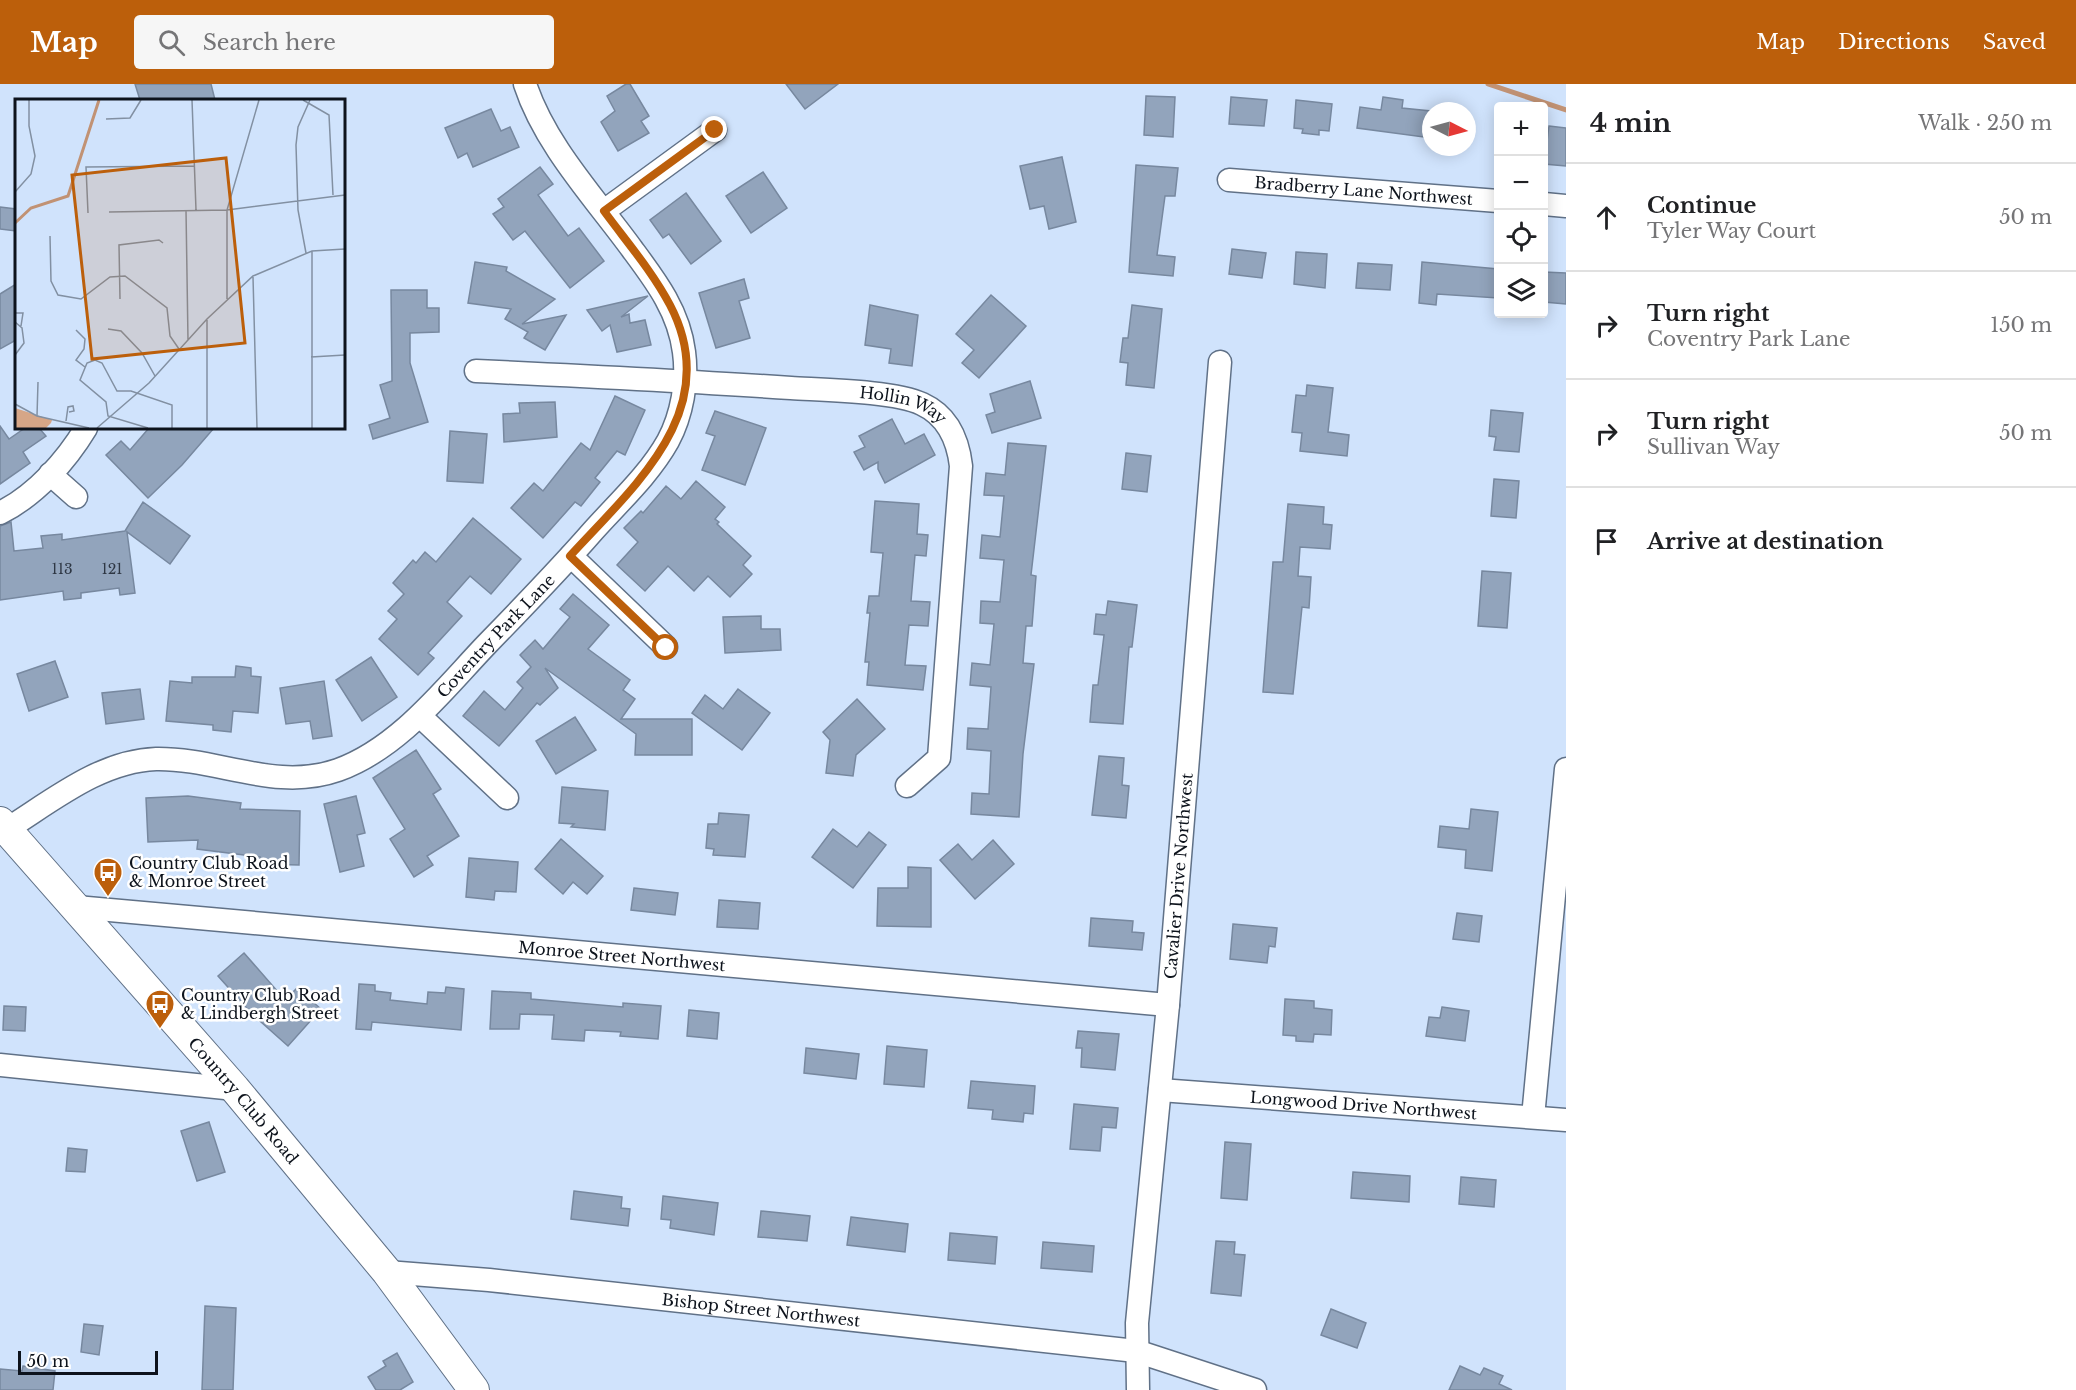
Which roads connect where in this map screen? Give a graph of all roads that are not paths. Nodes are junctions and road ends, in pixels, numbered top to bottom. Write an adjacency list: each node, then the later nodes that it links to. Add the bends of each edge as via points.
1 (525, 84): 7 (street, Coventry Park Lane, via 545,131)
2 (715, 130): 7 (street)
3 (1229, 180): 4 (street, Bradberry Lane Northwest)
4 (1494, 201)
5 (1548, 204): 6 (street)
6 (1566, 206)
7 (604, 211): 10 (street, Coventry Park Lane, via 671,306 684,351)
8 (1220, 362): 23 (street, Cavalier Drive Northwest)
9 (476, 371): 10 (street, Hollin Way)
10 (685, 381): 15 (street, Coventry Park Lane, via 679,414 656,461); 19 (street, Hollin Way, via 906,399 936,413 951,430 961,466 939,759)
11 (85, 429): 12 (street)
12 (50, 474): 13 (street); 14 (street)
13 (76, 497)
14 (0, 513)
15 (570, 556): 16 (street); 17 (street, Coventry Park Lane)
16 (666, 648)
17 (420, 716): 20 (street); 21 (street, Coventry Park Lane, via 361,760 312,777 287,779 187,760 153,759 128,763 81,783)
18 (1566, 770): 27 (street)
19 (907, 786)
20 (507, 798)
21 (3, 825): 22 (main road, Country Club Road)
22 (76, 907): 23 (street, Monroe Street Northwest); 25 (main road, Country Club Road)
23 (1168, 1005): 26 (street, Cavalier Drive Northwest)
24 (0, 1065): 25 (street)
25 (235, 1089): 29 (main road, Country Club Road)
26 (1160, 1090): 27 (street, Longwood Drive Northwest); 30 (street, Cavalier Drive Northwest)
27 (1533, 1117): 28 (street, Longwood Drive Northwest)
28 (1566, 1120)
29 (387, 1272): 30 (street, Bishop Street Northwest); 31 (main road, Country Club Road)
30 (1136, 1351): 32 (street, Cavalier Drive Northwest); 33 (street, Bishop Street Northwest)
31 (474, 1390)
32 (1138, 1390)
33 (1255, 1390)

